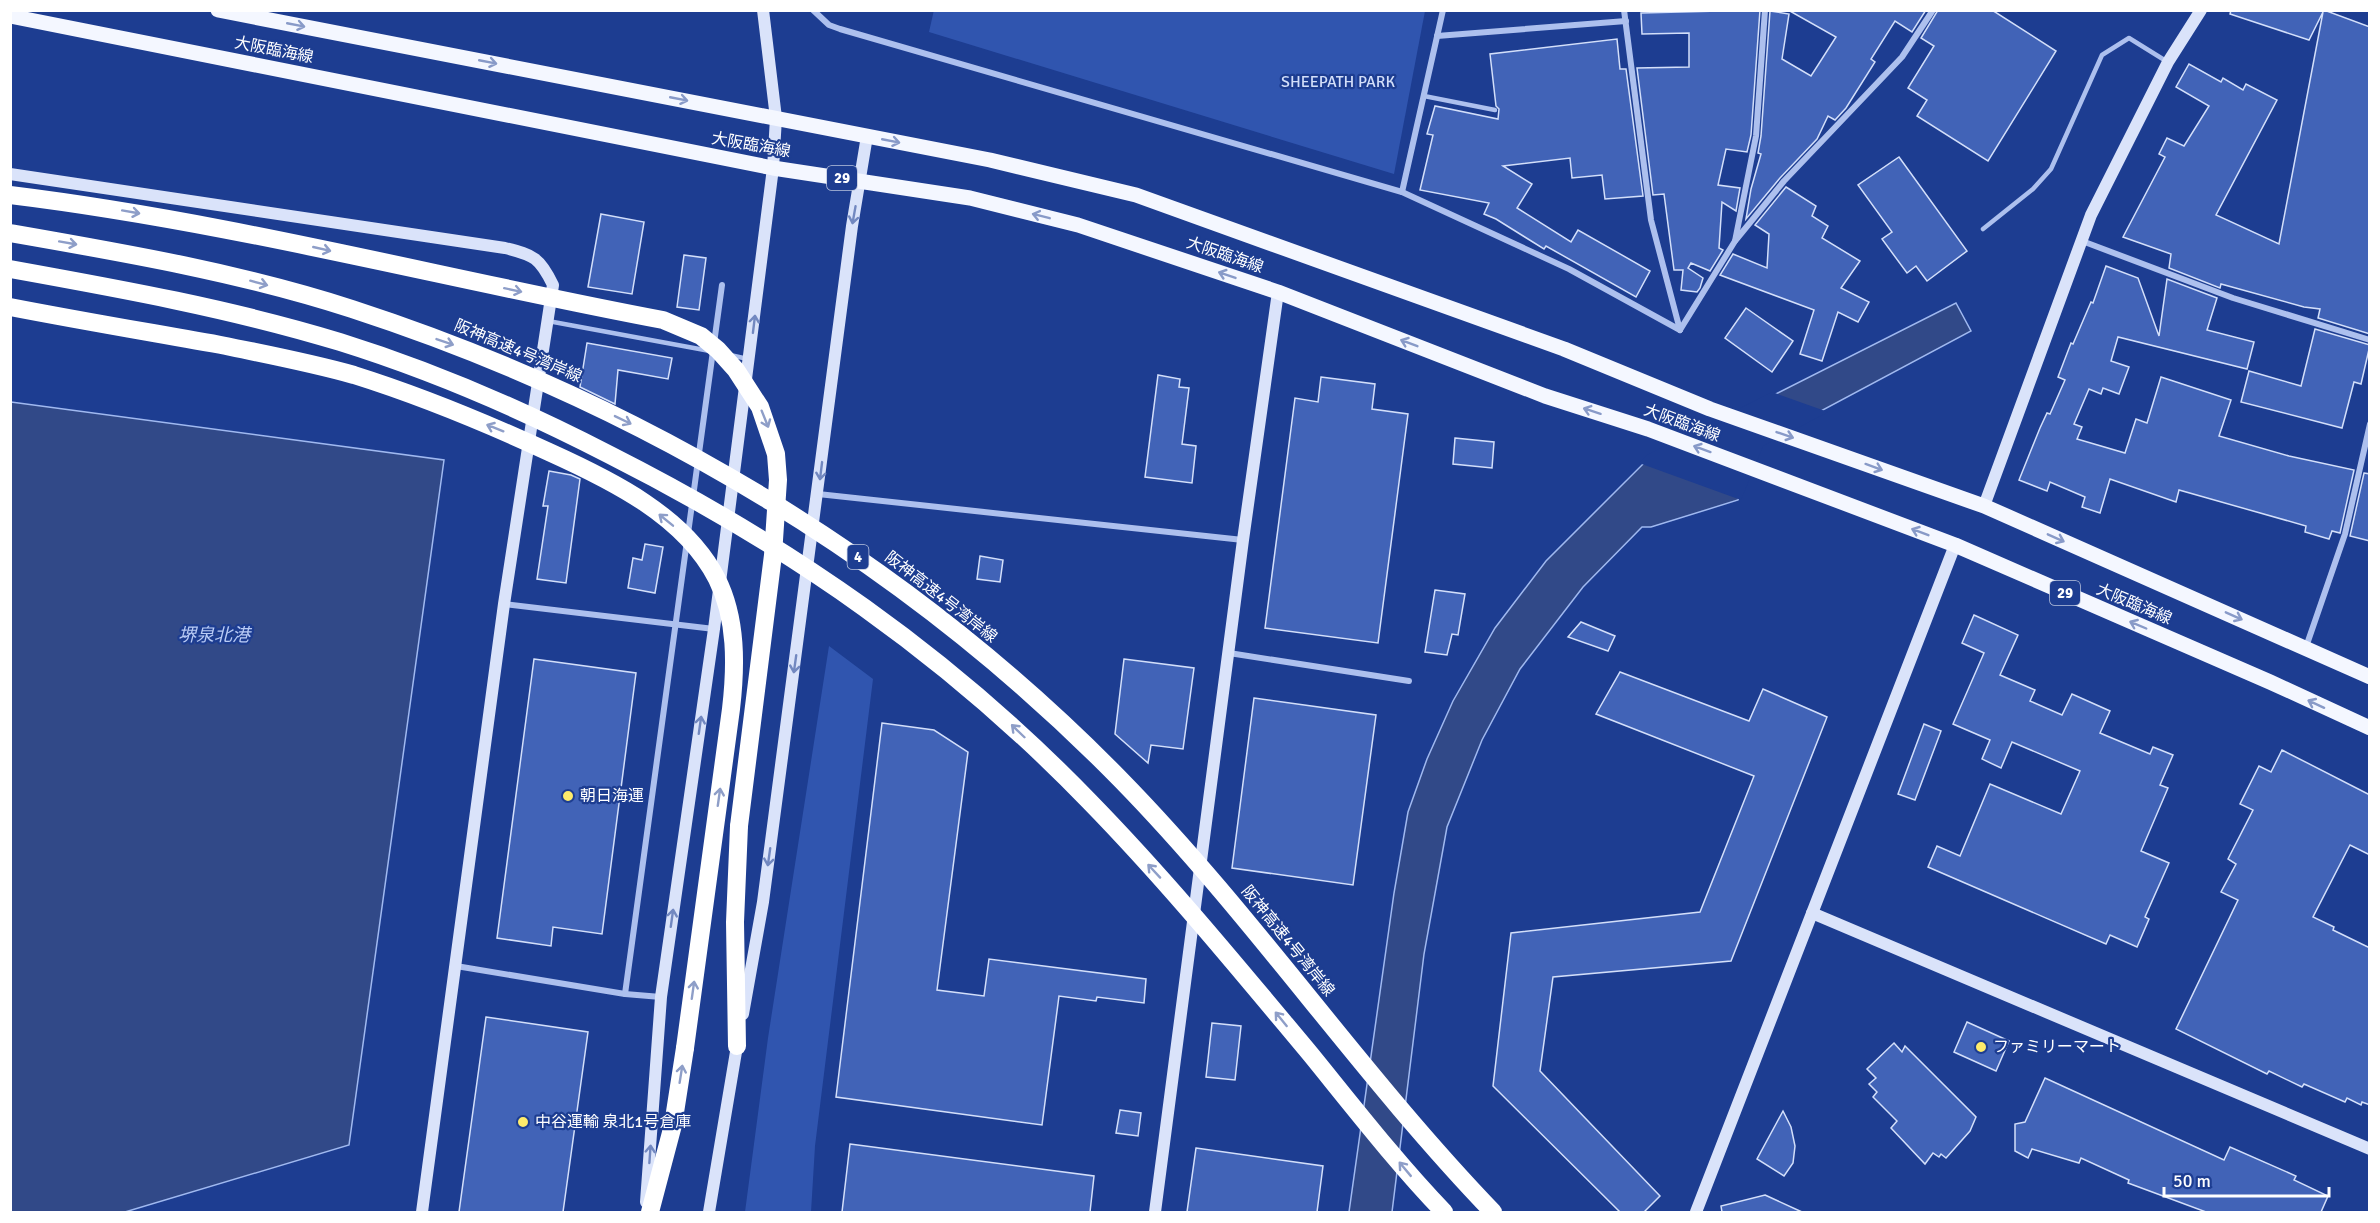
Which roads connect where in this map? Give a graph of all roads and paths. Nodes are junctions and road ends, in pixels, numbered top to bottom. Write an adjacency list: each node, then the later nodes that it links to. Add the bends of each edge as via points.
1 (218, 10): 15 (main road, 大阪臨海線, one-way to 15)
2 (763, 10): 15 (street)
3 (813, 10): 20 (street, via 829,25 840,29)
4 (1443, 10): 11 (street)
5 (1624, 10): 10 (street)
6 (1765, 10): 24 (street, via 1756,136)
7 (1933, 10): 24 (street, via 1902,57 1784,181)
8 (2201, 10): 12 (street)
9 (10, 16): 17 (main road, 大阪臨海線 / 29)
10 (1626, 21): 11 (street); 31 (street, via 1652,220)
11 (1437, 36): 13 (street)
12 (2168, 62): 22 (lane, via 2129,38 2102,55 2050,168 2033,189); 25 (street, via 2091,215)
13 (1424, 96): 14 (lane); 20 (street)
14 (1495, 110)
15 (776, 118): 16 (main road, 大阪臨海線); 17 (street)
16 (867, 136): 19 (street); 37 (main road, 大阪臨海線, one-way to 37, via 1136,195 1564,350 1710,409)
17 (773, 168): 19 (main road, 大阪臨海線 / 29); 34 (street, one-way to 17)
18 (10, 174): 30 (street, via 529,254 553,285)
19 (860, 180): 28 (main road, 大阪臨海線 / 29, one-way to 19, via 1078,225 970,198); 36 (street, one-way to 36)
20 (1402, 192): 31 (street, via 1569,269)
21 (10, 195): 52 (highway, one-way to 52, bridge, via 91,205 274,238 663,320 701,336 736,370 769,429 778,480 770,588 739,826 735,922)
22 (1983, 229)
23 (10, 233): 59 (highway, 阪神高速4号湾岸線 / 4, one-way to 59, bridge, via 234,277 349,308 460,347 567,392 674,445 766,497 856,556 947,623 1019,683 1119,779 1187,851 1398,1107)
24 (1735, 241): 31 (street)
25 (2082, 241): 32 (street, via 2233,298); 37 (street)
26 (10, 269): 58 (highway, 4, one-way to 26, bridge, via 1233,961 1090,802 1013,726 924,651 757,535 565,431 455,382 342,343 225,310)
27 (722, 285): 33 (street)
28 (1278, 292): 38 (street); 39 (main road, 大阪臨海線 / 29, one-way to 28, via 1648,429 1545,396)
29 (10, 307): 55 (highway, one-way to 29, bridge, via 673,1125 731,709 734,662 727,605 705,561 691,543 650,507 604,478 430,402 354,375 279,357)
30 (548, 321): 33 (lane); 40 (street)
31 (1680, 330)
32 (2370, 340)
33 (713, 352): 34 (lane); 41 (street)
34 (750, 359): 42 (street)
35 (2370, 424): 43 (street, via 2345,534)
36 (818, 494): 38 (street); 52 (street, one-way to 52, via 764,902)
37 (1984, 506): 43 (main road, 大阪臨海線, one-way to 43)
38 (1243, 540): 44 (street)
39 (1954, 545): 47 (main road, 大阪臨海線 / 29, one-way to 39); 48 (street)
40 (504, 604): 41 (street); 49 (street)
41 (675, 625): 42 (street); 50 (street)
42 (714, 629): 51 (street, one-way to 42)
43 (2306, 648): 45 (main road, 大阪臨海線)
44 (1228, 653): 46 (street); 57 (street)
45 (2370, 677)
46 (1409, 681)
47 (2370, 728)
48 (1812, 913): 53 (street); 60 (street)
49 (456, 966): 50 (street); 54 (street)
50 (626, 994): 51 (street)
51 (661, 997): 55 (street, one-way to 51)
52 (737, 1046): 56 (street)
53 (2370, 1149)
54 (422, 1212)
55 (647, 1212)
56 (709, 1212)
57 (1155, 1212)
58 (1444, 1212)
59 (1493, 1212)
60 (1696, 1212)

